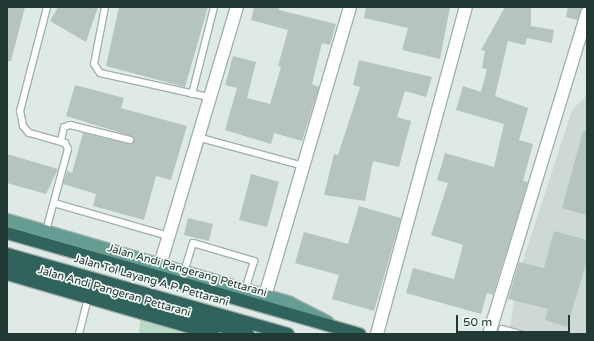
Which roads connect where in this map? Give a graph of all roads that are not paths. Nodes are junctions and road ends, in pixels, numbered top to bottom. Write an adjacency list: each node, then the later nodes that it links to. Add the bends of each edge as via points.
1 (47, 7): 12 (lane, via 20,111 23,126 30,133)
2 (105, 7): 8 (lane, via 95,68 106,75)
3 (214, 7): 8 (lane)
4 (237, 7): 9 (street)
5 (350, 7): 13 (street)
6 (466, 7): 36 (street)
7 (587, 13): 37 (street)
8 (192, 94): 9 (lane)
9 (208, 97): 10 (street)
10 (197, 137): 13 (lane); 19 (street)
11 (130, 140): 12 (lane, via 70,125 64,127)
12 (61, 141): 14 (lane, via 69,152)
13 (304, 166): 26 (street)
14 (54, 203): 17 (lane); 19 (lane)
15 (7, 220): 17 (main road)
16 (7, 226): 28 (highway)
17 (46, 232): 22 (main road)
18 (7, 233): 29 (highway, Jalan Andi Pangerang Pettarani)
19 (168, 236): 22 (street)
20 (7, 254): 34 (highway, Jalan Tol Layang A.P. Pettarani)
21 (7, 264): 33 (highway)
22 (160, 265): 23 (main road)
23 (184, 272): 25 (main road); 25 (lane, via 193,244 254,261)
24 (7, 274): 27 (highway, Jalan Andi Pangeran Pettarani)
25 (246, 290): 26 (main road)
26 (265, 296): 28 (main road)
27 (88, 298): 31 (lane); 32 (highway, Jalan Andi Pangeran Pettarani)
28 (316, 316): 29 (main road)
29 (334, 326): 35 (highway, Jalan Andi Pangerang Pettarani)
30 (502, 329): 38 (lane)
31 (79, 334)
32 (213, 334)
33 (248, 334)
34 (288, 334)
35 (360, 334)
36 (377, 334)
37 (489, 334)
38 (520, 334)

